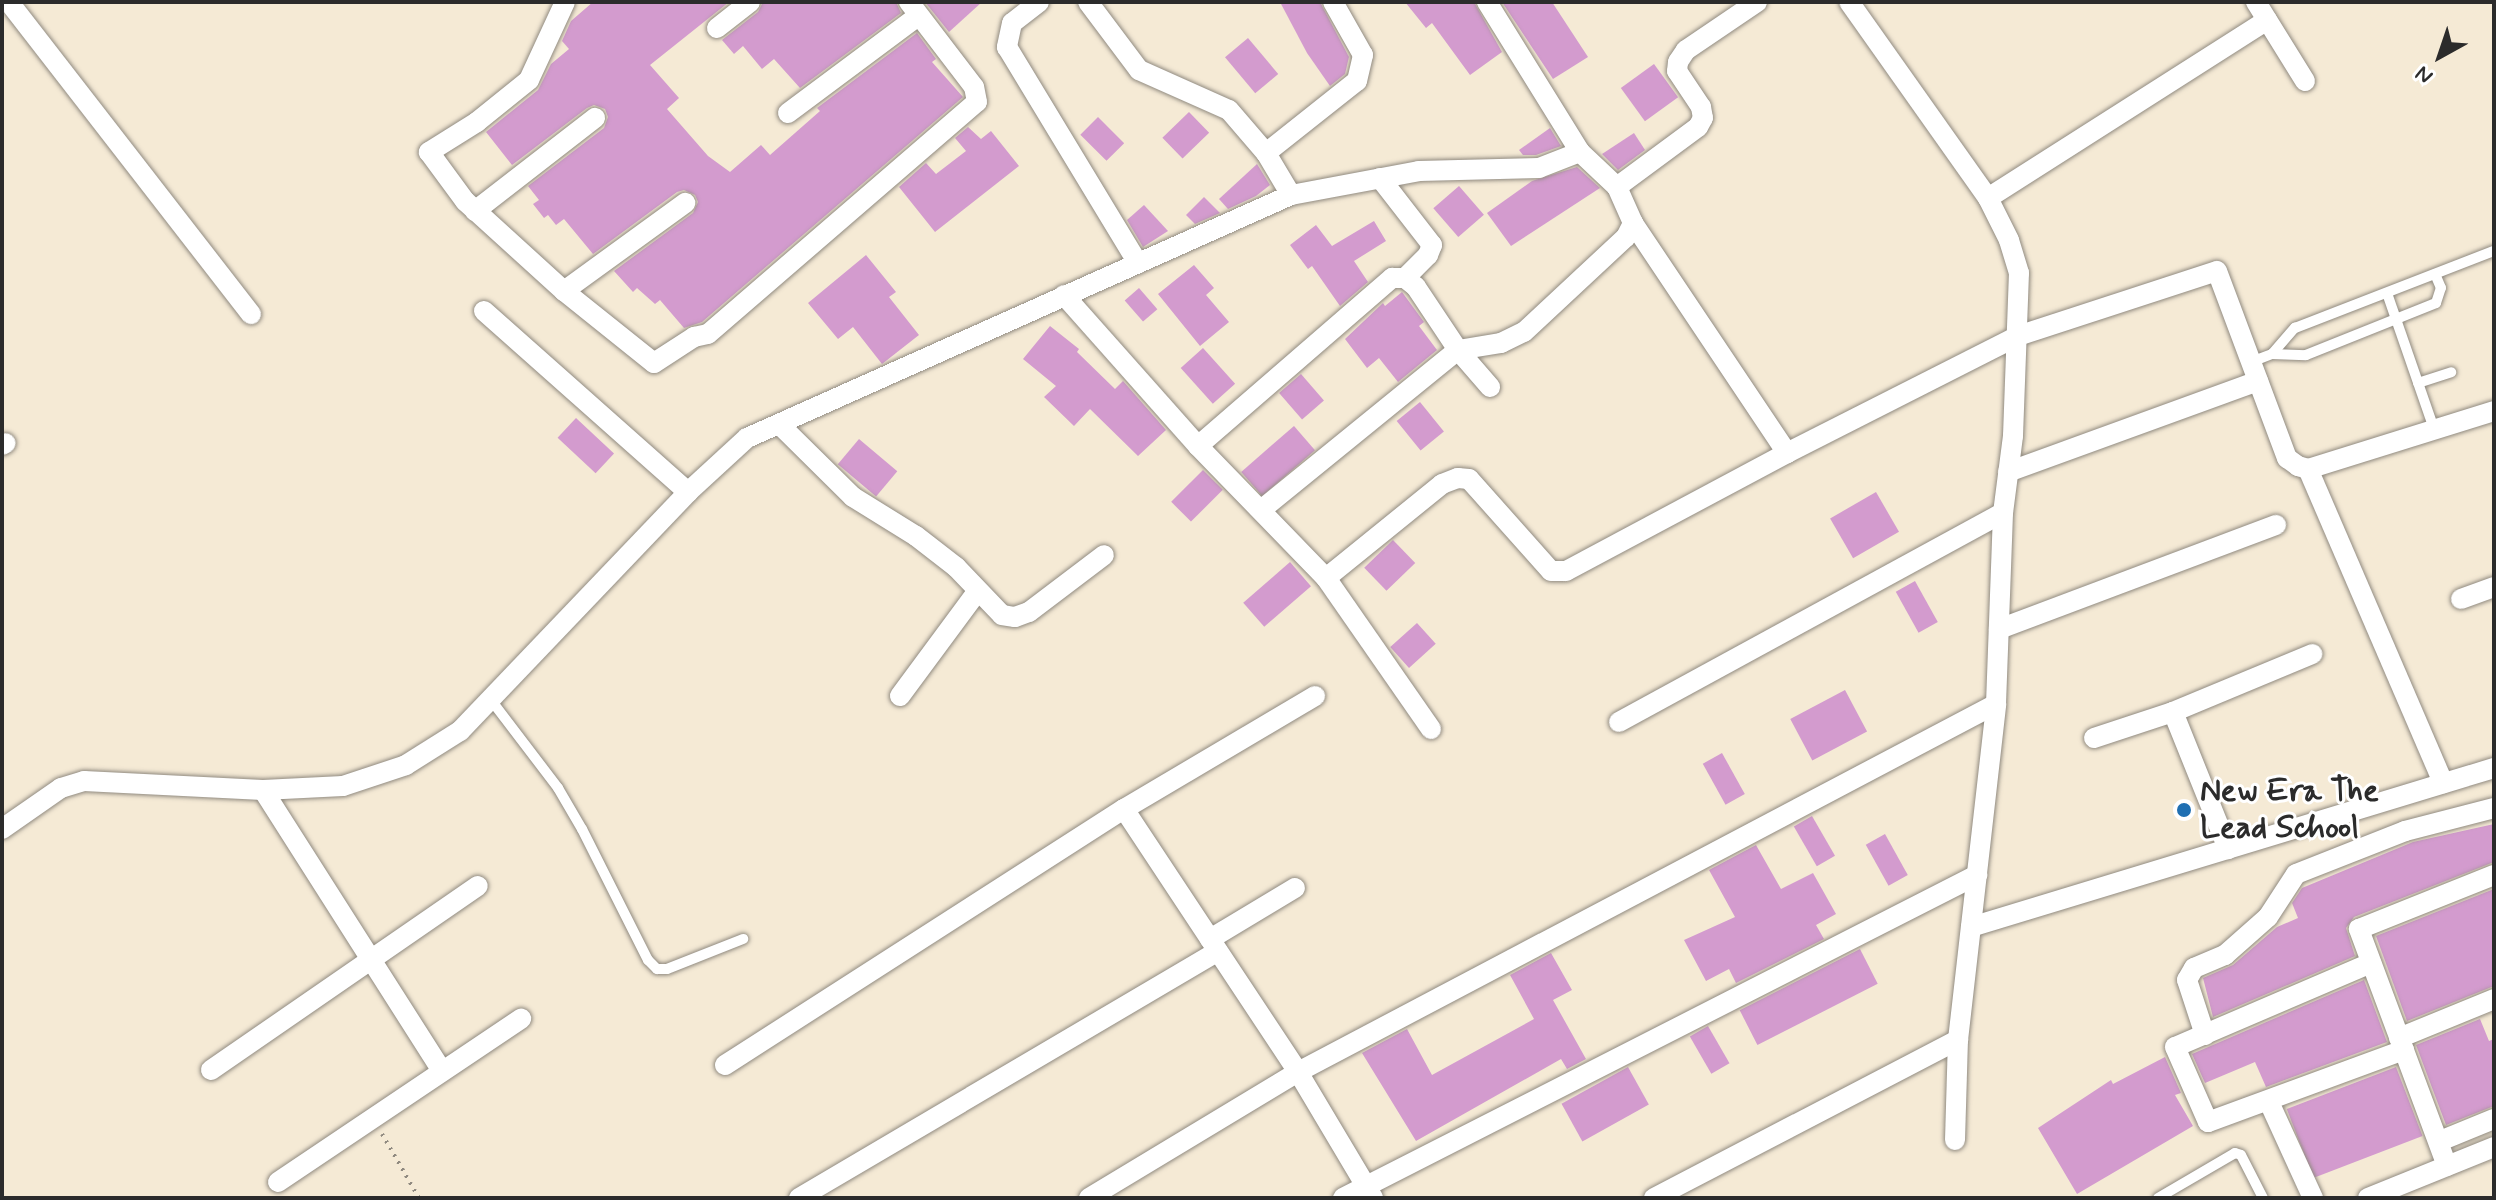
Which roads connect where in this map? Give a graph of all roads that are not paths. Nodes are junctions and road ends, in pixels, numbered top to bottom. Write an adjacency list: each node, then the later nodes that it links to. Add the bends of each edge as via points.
1 (565, 2): 23 (street, via 529,80 429,152)
2 (750, 2): 12 (street)
3 (1039, 2): 26 (street, via 1012,23 1007,47)
4 (1088, 2): 17 (street, via 1139,70 1229,110)
5 (1333, 2): 17 (street, via 1363,55 1357,81)
6 (1487, 2): 16 (street)
7 (1757, 2): 19 (street, via 1686,50 1678,62 1677,71 1701,107 1698,127)
8 (1849, 2): 21 (street)
9 (10, 7): 33 (street)
10 (913, 10): 14 (street); 29 (street, via 974,87 977,102 708,334 654,363)
11 (2262, 11): 13 (street); 21 (street)
12 (717, 28)
13 (2305, 81)
14 (788, 113)
15 (595, 118): 23 (street)
16 (1580, 152): 18 (street, via 1523,170 1436,170); 19 (street)
17 (1266, 153): 20 (street)
18 (1380, 178): 20 (street); 28 (street, via 1432,245)
19 (1617, 187): 24 (street)
20 (1291, 195): 26 (street)
21 (1988, 198): 35 (street, via 2019,273)
22 (685, 203): 29 (street)
23 (475, 211): 29 (street)
24 (1633, 223): 36 (street, via 1626,237 1524,332 1501,343); 46 (street)
25 (2494, 251): 27 (lane)
26 (1138, 263): 31 (street)
27 (2435, 274): 30 (lane); 34 (lane, via 2441,288 2436,303)
28 (1405, 278): 36 (street); 45 (street, via 1382,284)
29 (564, 291)
30 (2387, 293): 34 (lane); 37 (lane, via 2295,328)
31 (1064, 295): 43 (street); 45 (street)
32 (484, 311): 49 (street)
33 (251, 314)
34 (2396, 319): 37 (lane, via 2306,355); 40 (lane)
35 (2018, 336): 38 (street, via 2217,271); 46 (street); 48 (street)
36 (1458, 350): 41 (street); 50 (street)
37 (2272, 354): 38 (lane)
38 (2254, 371): 47 (street, via 2287,458); 48 (street)
39 (2451, 372): 40 (lane)
40 (2418, 383): 44 (lane)
41 (1490, 387)
42 (2494, 411): 44 (street)
43 (779, 424): 49 (street, via 747,438); 56 (street, via 853,497 916,536 956,567)
44 (2434, 429): 47 (street)
45 (1198, 446): 50 (street)
46 (1787, 453): 54 (street, via 1566,571 1551,571 1469,479 1458,478 1442,484)
47 (2308, 469): 69 (street)
48 (2008, 472): 51 (street)
49 (688, 492): 62 (street)
50 (1261, 510): 54 (street)
51 (2003, 513): 58 (street); 65 (street)
52 (2276, 525): 58 (street)
53 (1104, 555): 56 (street, via 1015,617 1002,615)
54 (1326, 578): 66 (street)
55 (2494, 587): 57 (street)
56 (977, 592): 60 (street)
57 (2461, 599)
58 (1999, 629): 63 (street)
59 (2312, 654): 64 (street)
60 (900, 696)
61 (1315, 696): 72 (street)
62 (491, 700): 70 (street, via 460,731 406,765 343,786); 80 (lane, via 558,788 657,969)
63 (1996, 704): 75 (street); 92 (street)
64 (2173, 712): 67 (street); 74 (street)
65 (1619, 722)
66 (1431, 729)
67 (2094, 738)
68 (2494, 768): 69 (street)
69 (2443, 783): 74 (street)
70 (263, 790): 73 (street, via 84,781 61,788); 82 (street)
71 (2494, 808): 86 (street, via 2405,831 2296,874 2268,917 2225,955 2194,968 2187,980)
72 (1124, 809): 81 (street); 89 (street)
73 (2, 829)
74 (2228, 849): 79 (street)
75 (1977, 875): 79 (street); 100 (street)
76 (2494, 875): 83 (street, via 2359,929)
77 (478, 886): 82 (street)
78 (1295, 888): 81 (street)
79 (1971, 927): 87 (street)
80 (743, 939)
81 (1214, 945): 92 (street); 101 (street)
82 (369, 960): 90 (street); 91 (street)
83 (2371, 963): 86 (street); 88 (street)
84 (2494, 999): 88 (street)
85 (521, 1019): 91 (street)
86 (2205, 1035): 93 (street, via 2175,1047 2208,1122)
87 (1958, 1040): 95 (street); 104 (street)
88 (2402, 1044): 93 (street); 96 (street)
89 (725, 1065)
90 (211, 1070)
91 (442, 1071): 99 (street)
92 (1298, 1072): 100 (street); 102 (street)
93 (2269, 1102): 107 (street)
94 (2494, 1119): 96 (street)
95 (1955, 1140)
96 (2440, 1141): 98 (street)
97 (2494, 1147): 98 (street)
98 (2447, 1166): 108 (street)
99 (278, 1182)
100 (1369, 1191): 103 (street)
101 (799, 1198)
102 (1089, 1198)
103 (1343, 1198)
104 (1654, 1198)
105 (2158, 1198): 106 (lane, via 2235,1153 2241,1155)
106 (2263, 1198)
107 (2313, 1198)
108 (2368, 1198)

